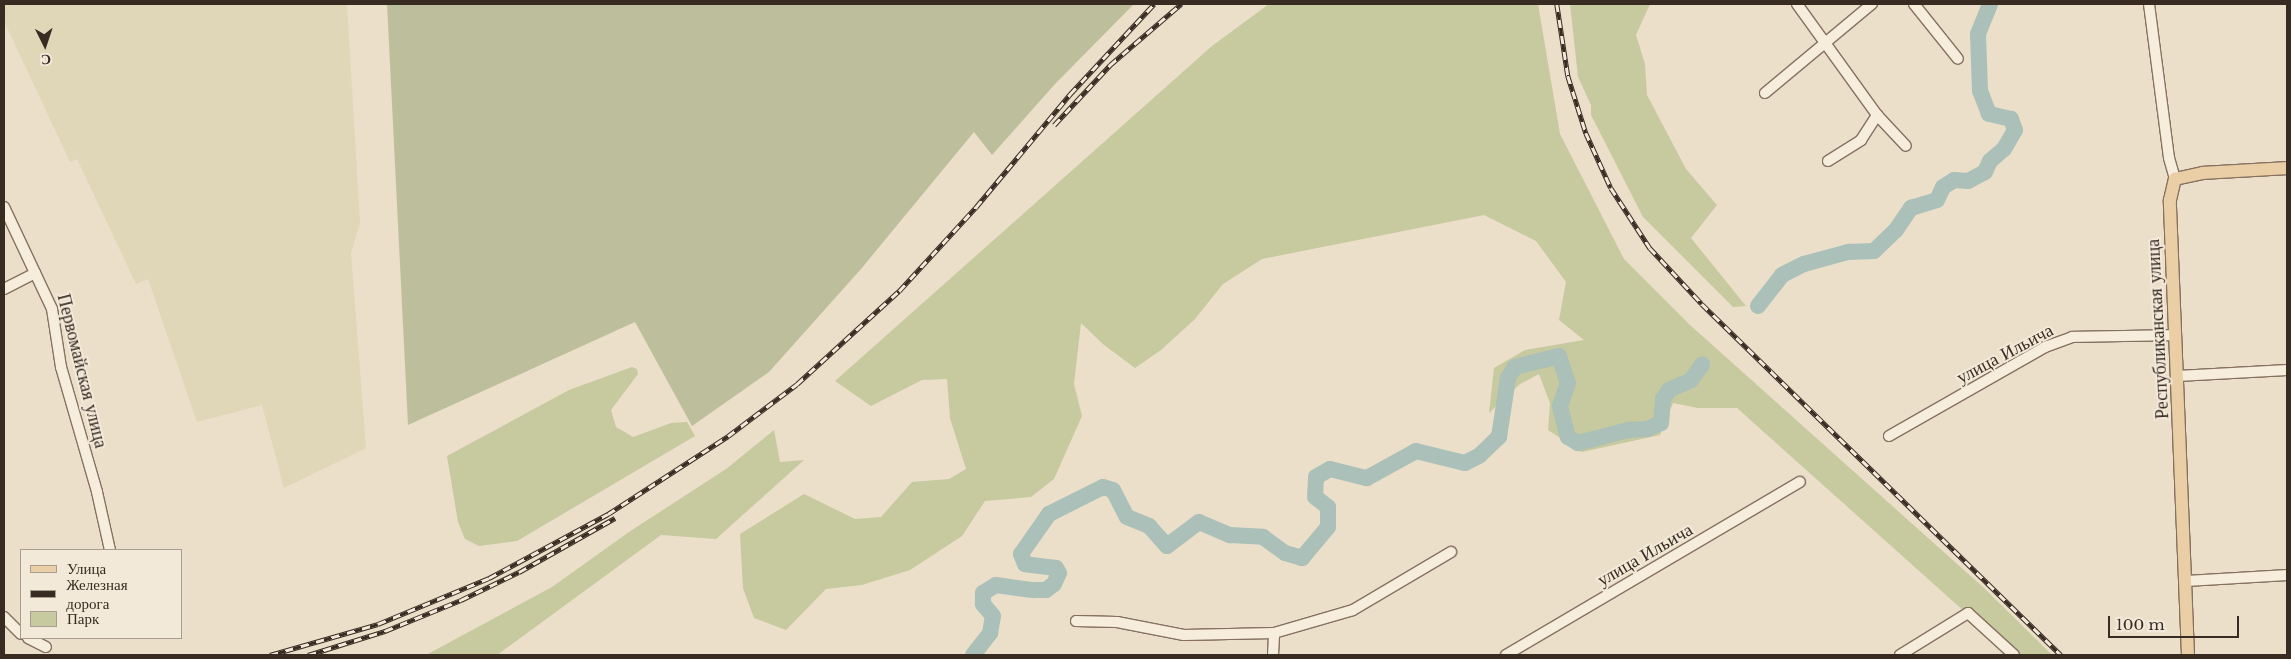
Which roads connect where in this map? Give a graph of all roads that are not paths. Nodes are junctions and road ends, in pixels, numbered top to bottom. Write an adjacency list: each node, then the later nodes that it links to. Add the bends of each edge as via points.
1 (1796, 4): 5 (street)
2 (1872, 4): 5 (street)
3 (1914, 4): 6 (street)
4 (2150, 4): 12 (street, via 2169,158)
5 (1827, 43): 7 (street); 8 (street)
6 (1958, 59)
7 (1765, 93)
8 (1877, 115): 9 (street); 10 (street, via 1861,140)
9 (1906, 146)
10 (1828, 161)
11 (2287, 168): 12 (main road, via 2203,173)
12 (2176, 179): 16 (main road, Республиканская улица, via 2170,200)
13 (4, 207): 14 (street, Первомайская улица)
14 (35, 274): 15 (street); 21 (street, Первомайская улица, via 52,308 61,367)
15 (4, 289)
16 (2176, 335): 18 (main road, Республиканская улица); 19 (street, улица Ильича, via 2072,337 2045,347)
17 (2287, 370): 18 (street)
18 (2178, 376): 24 (main road, Республиканская улица)
19 (1889, 436)
20 (1800, 482): 32 (street, улица Ильича)
21 (110, 549)
22 (1451, 552): 28 (street, via 1353,610)
23 (2287, 575): 24 (street)
24 (2187, 581): 35 (main road, Республиканская улица)
25 (4, 617): 27 (street)
26 (1076, 621): 28 (street, via 1117,622 1184,635)
27 (20, 633)
28 (1274, 633): 31 (street)
29 (30, 639): 30 (street)
30 (46, 648)
31 (1273, 655)
32 (1506, 655)
33 (1900, 655): 34 (street, via 1968,613)
34 (2014, 655)
35 (2188, 655)

